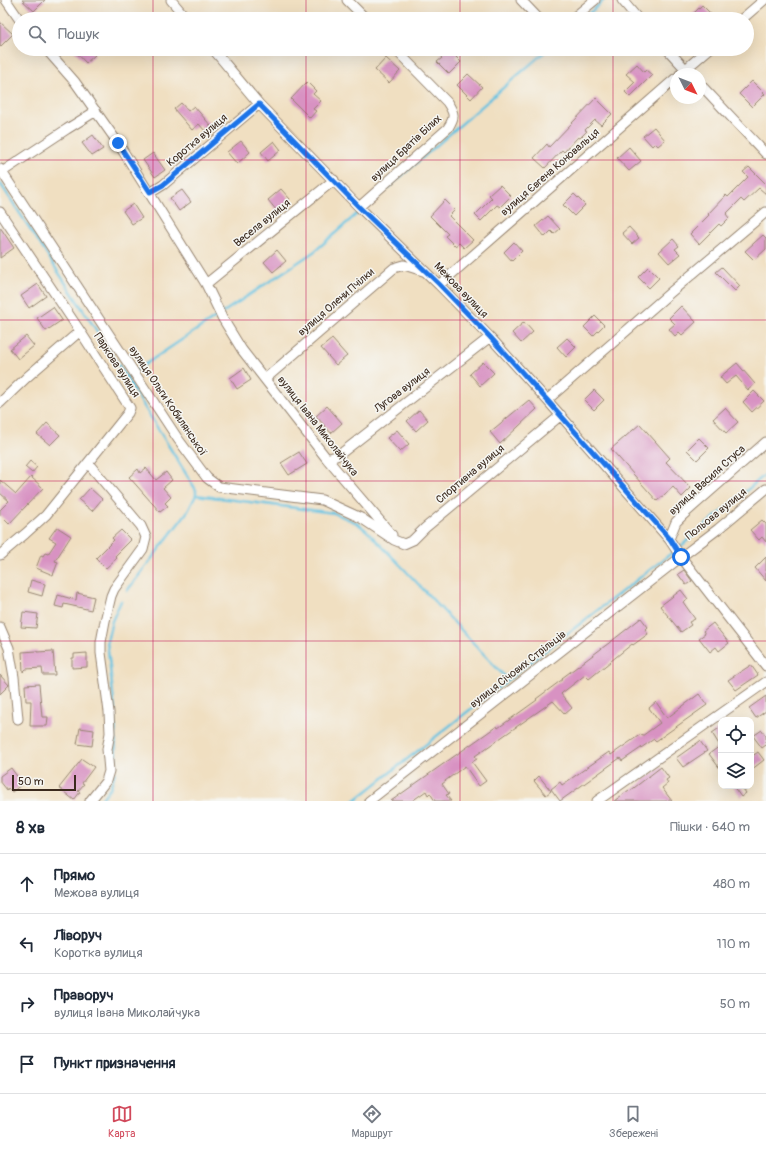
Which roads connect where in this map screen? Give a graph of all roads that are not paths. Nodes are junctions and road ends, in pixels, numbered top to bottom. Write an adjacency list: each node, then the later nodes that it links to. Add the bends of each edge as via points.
1 (6, 0): 8 (street)
2 (171, 0): 9 (street)
3 (347, 0): 10 (street)
4 (521, 0): 11 (street)
5 (595, 0): 12 (street)
6 (622, 0): 13 (street)
7 (764, 0): 14 (street)
8 (14, 12)
9 (181, 12)
10 (359, 12)
11 (532, 12)
12 (580, 12)
13 (632, 12)
14 (750, 12)
15 (52, 56): 25 (street, вулиця Івана Миколайчука)
16 (219, 56): 24 (street, Межова вулиця)
17 (402, 56): 30 (street, вулиця Братів Білих, via 447,102 453,111 453,120 448,128)
18 (672, 56): 20 (street)
19 (702, 56): 21 (street)
20 (682, 68)
21 (689, 68)
22 (670, 83): 35 (street, вулиця Євгена Коновальця)
23 (706, 90): 26 (street)
24 (259, 104): 28 (street, Межова вулиця); 29 (street, Коротка вулиця, via 163,185)
25 (96, 111): 27 (street); 29 (street, вулиця Івана Миколайчука)
26 (766, 154)
27 (1, 170): 47 (street, вулиця Ольги Кобилянської, via 178,439 207,478 219,487 322,500 361,518)
28 (334, 180): 30 (street, Межова вулиця); 34 (street, Весела вулиця)
29 (150, 192): 34 (street, вулиця Івана Миколайчука)
30 (359, 207): 33 (street, Межова вулиця)
31 (0, 212): 36 (street, Паркова вулиця)
32 (766, 212): 39 (street)
33 (429, 274): 35 (street, Межова вулиця); 38 (street, вулиця Олени Пчілки, via 404,265 394,268)
34 (206, 284): 38 (street, вулиця Івана Миколайчука, via 242,350)
35 (439, 284): 37 (street, Межова вулиця)
36 (80, 331): 40 (street); 44 (street, Паркова вулиця, via 130,408)
37 (490, 337): 39 (street, Межова вулиця); 43 (street, Лугова вулиця, via 339,455)
38 (265, 379): 43 (street, вулиця Івана Миколайчука)
39 (547, 400): 41 (street, Межова вулиця)
40 (0, 403)
41 (561, 415): 46 (street, Межова вулиця); 47 (street, Спортивна вулиця, via 413,540 404,544)
42 (766, 442): 46 (street, вулиця Василя Стуса, via 676,522)
43 (327, 459): 47 (street, вулиця Івана Миколайчука)
44 (88, 463): 48 (street, Паркова вулиця, via 46,515); 54 (street, via 141,526 146,537 143,549 119,581 108,605 101,648 109,712 109,771 106,781)
45 (766, 489): 49 (street, Польова вулиця)
46 (670, 539): 49 (street, Межова вулиця)
47 (396, 542)
48 (0, 555)
49 (681, 557): 51 (street, Межова вулиця); 55 (street, вулиця Січових Стрільців)
50 (0, 627): 53 (street, via 9,648)
51 (766, 666)
52 (766, 682): 56 (street)
53 (18, 719)
54 (90, 801)
55 (370, 801)
56 (598, 801)

